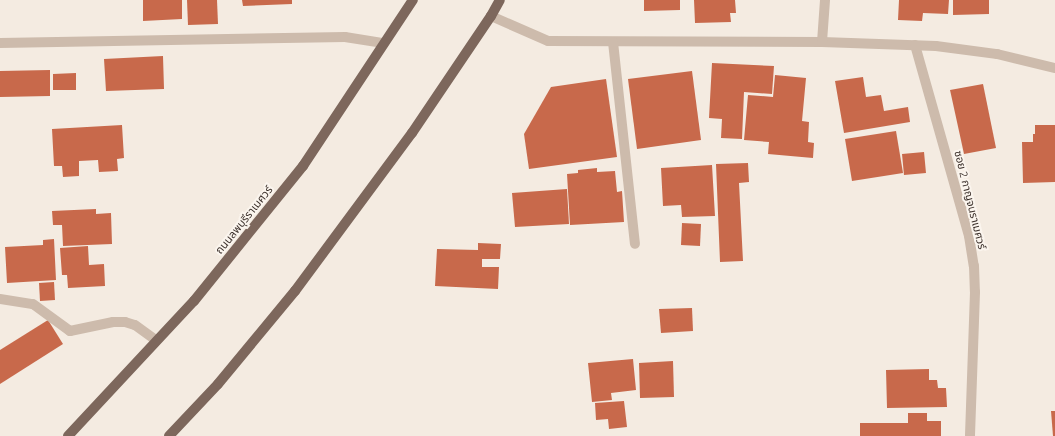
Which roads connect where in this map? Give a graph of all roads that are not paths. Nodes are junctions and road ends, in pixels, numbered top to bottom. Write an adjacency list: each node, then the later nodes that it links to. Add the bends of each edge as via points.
1 (413, 0): 8 (main road, ถนนลพบุรีราเมศวร์)
2 (500, 0): 4 (main road)
3 (825, 0): 6 (street)
4 (491, 16): 5 (street, via 548,41); 15 (main road, via 412,134 295,291 218,384)
5 (613, 42): 6 (street); 11 (street)
6 (822, 42): 9 (street)
7 (0, 43): 8 (street, via 345,37)
8 (384, 43): 13 (main road, ถนนลพบุรีราเมศวร์, via 303,166 194,301)
9 (915, 45): 10 (street, via 973,50); 16 (street, ซอย 2 กาญจนราเมศวร์, via 969,236 974,266)
10 (1055, 68)
11 (635, 244)
12 (0, 299): 13 (street, via 36,305 70,331 125,322)
13 (156, 340): 14 (main road, ถนนลพบุรีราเมศวร์)
14 (68, 436)
15 (169, 436)
16 (970, 436)

